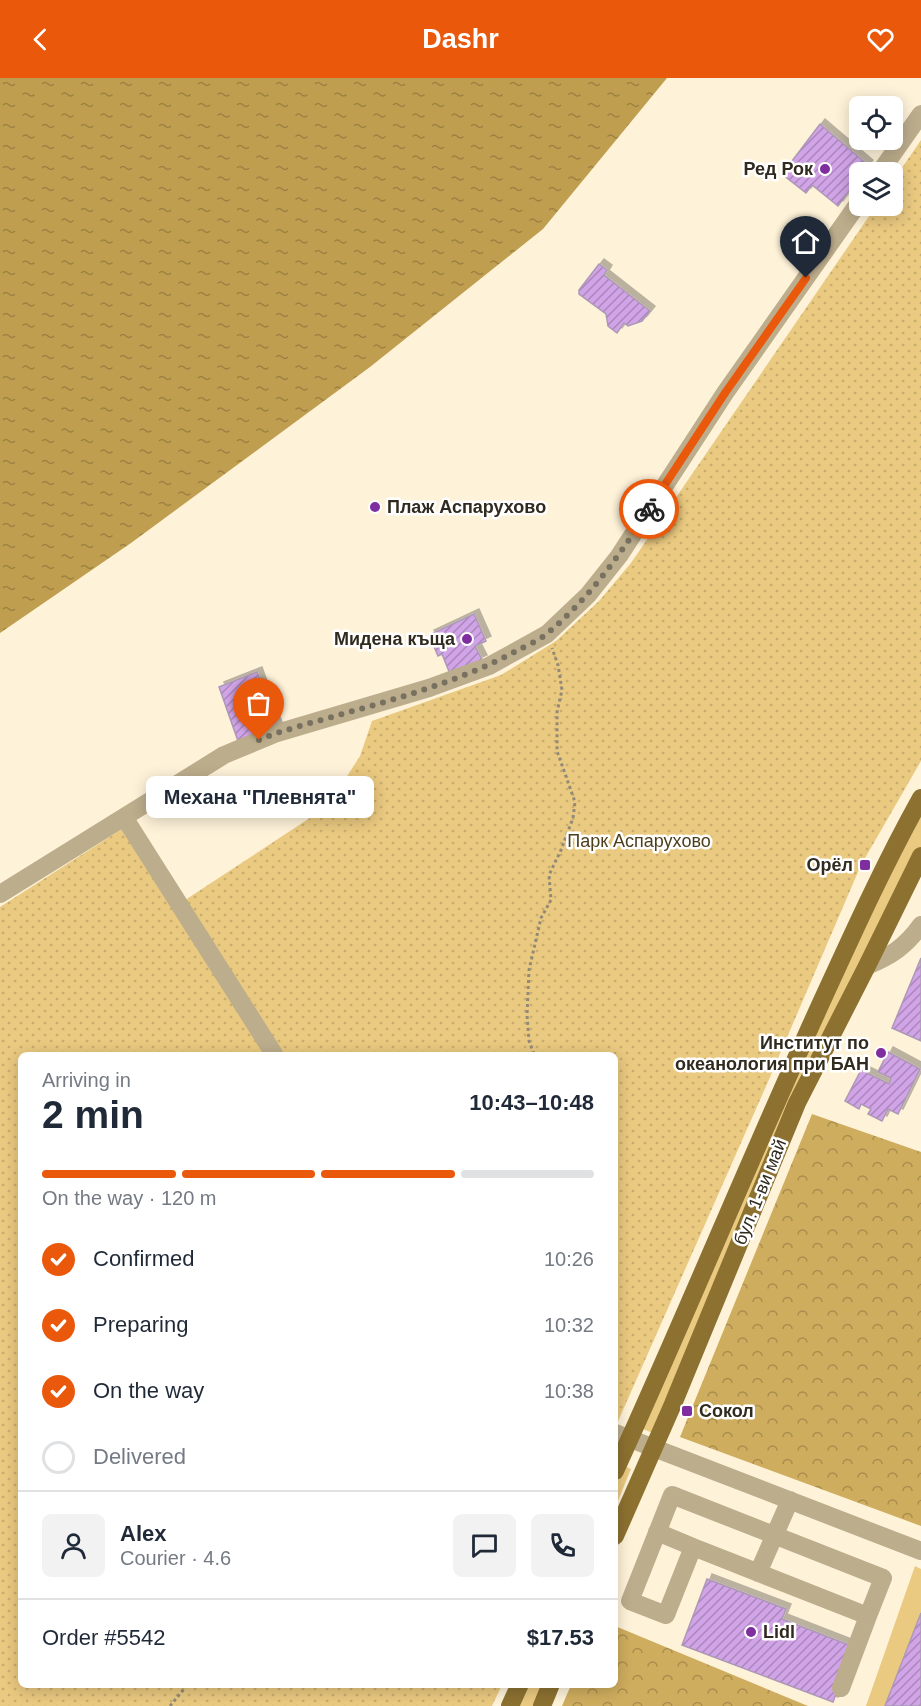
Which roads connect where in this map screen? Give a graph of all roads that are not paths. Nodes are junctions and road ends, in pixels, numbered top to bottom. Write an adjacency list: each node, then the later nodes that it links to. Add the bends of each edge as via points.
1 (921, 114): 2 (street)
2 (887, 162)
3 (849, 216): 5 (street, via 725,393 619,556 588,595 547,634 489,666 266,737 224,755)
4 (921, 798): 11 (main road, бул. 1-ви май, via 842,958)
5 (124, 817): 7 (street); 10 (street)
6 (921, 856): 9 (main road, бул. 1-ви май)
7 (0, 894)
8 (921, 926): 9 (street, via 890,957)
9 (867, 966): 12 (main road, бул. 1-ви май, via 797,1103)
10 (273, 1052)
11 (622, 1435): 12 (street); 13 (main road, бул. 1-ви май)
12 (653, 1447): 14 (street); 15 (main road, бул. 1-ви май)
13 (618, 1456)
14 (790, 1500): 17 (street); 19 (street)
15 (618, 1529)
16 (657, 1532): 17 (street, via 672,1495); 18 (street); 18 (street, via 630,1601 639,1605 666,1615)
17 (774, 1535): 20 (street); 21 (street, via 883,1578)
18 (693, 1547): 20 (street)
19 (921, 1551)
20 (758, 1573): 21 (street)
21 (868, 1616): 24 (street)
22 (518, 1688): 25 (main road)
23 (549, 1688): 26 (main road)
24 (841, 1688)
25 (510, 1706)
26 (542, 1706)

